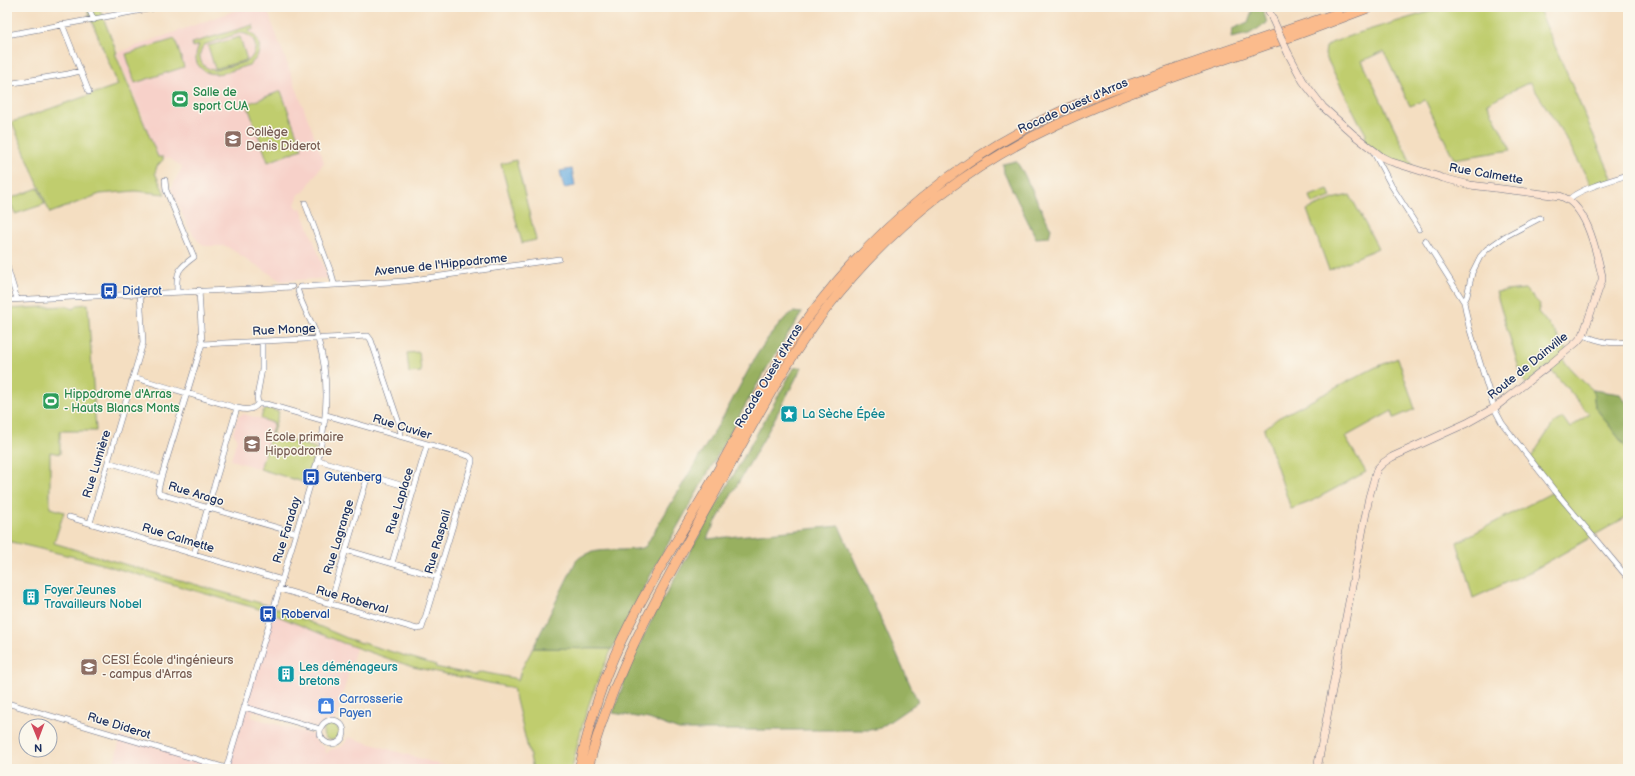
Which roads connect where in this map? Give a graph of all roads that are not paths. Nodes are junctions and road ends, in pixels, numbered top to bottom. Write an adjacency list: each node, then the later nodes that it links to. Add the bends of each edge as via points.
1 (88, 7): 6 (street)
2 (159, 7): 6 (street)
3 (1267, 7): 8 (street, Rue Calmette, bridge)
4 (1354, 7): 8 (highway, Rocade Ouest d'Arras)
5 (1371, 7): 69 (highway, Rocade Ouest d'Arras, via 1135,92 1054,126 1010,149 959,181 891,236 828,306 775,386 637,635 607,704)
6 (94, 20): 7 (street)
7 (62, 24): 9 (street); 10 (street)
8 (1279, 33): 13 (street, Rue Calmette, bridge, via 1303,81 1322,107); 68 (highway, Rocade Ouest d'Arras, via 1105,92 1023,130 987,151 931,190 853,263 809,316 777,365 633,619 606,678 586,737)
9 (7, 35)
10 (80, 71): 11 (street); 12 (street)
11 (7, 84)
12 (89, 92)
13 (1373, 149): 16 (street, Rue Calmette, via 1392,162 1443,178 1470,185 1560,196); 19 (street, via 1391,186)
14 (1628, 175): 16 (street, via 1592,187 1571,196)
15 (165, 180): 26 (street, via 166,190 194,257 178,271)
16 (1569, 200): 31 (street, Route de Dainville, via 1585,220 1602,276)
17 (305, 202): 23 (street)
18 (1540, 218): 30 (street, via 1504,236 1487,249 1472,273)
19 (1419, 229)
20 (1425, 240): 30 (street)
21 (559, 259): 23 (street, Avenue de l'Hippodrome, via 406,281)
22 (7, 266): 28 (street)
23 (334, 284): 24 (street, Avenue de l'Hippodrome)
24 (299, 289): 25 (street, via 294,290 292,287); 32 (street, Rue Faraday)
25 (198, 290): 26 (street); 35 (street)
26 (177, 291): 27 (street)
27 (140, 293): 28 (street); 36 (street, Rue Lumière, via 143,339)
28 (17, 299): 29 (street)
29 (7, 300)
30 (1464, 302): 40 (street)
31 (1583, 335): 34 (street, via 1602,342); 40 (street, Route de Dainville)
32 (318, 338): 33 (street, Rue Monge); 41 (street, Rue Faraday, via 325,376); 43 (street, Rue Monge, via 368,336 400,426)
33 (262, 341): 35 (street, Rue Monge); 38 (street)
34 (1628, 342)
35 (202, 344): 37 (street)
36 (133, 377): 37 (street); 47 (street, Rue Lumière)
37 (187, 393): 39 (street); 49 (street)
38 (258, 404): 39 (street, via 249,409); 42 (street)
39 (237, 408): 51 (street)
40 (1494, 408): 59 (street, via 1502,423 1530,459); 70 (street, Route de Dainville, via 1466,424 1392,457 1377,469 1369,497)
41 (326, 414): 42 (street, Rue Faraday); 43 (street, Rue Cuvier)
42 (325, 421): 46 (street, Rue Faraday)
43 (401, 436): 44 (street, Rue Cuvier)
44 (427, 445): 45 (street, Rue Cuvier); 50 (street, Rue Laplace)
45 (472, 458): 58 (street, Rue Raspail)
46 (318, 460): 48 (street); 54 (street, Rue Faraday)
47 (108, 462): 49 (street, Rue Arago); 53 (street, Rue Lumière)
48 (368, 475): 50 (street); 55 (street, Rue Lagrange)
49 (162, 478): 51 (street, Rue Arago, via 158,491 160,494)
50 (414, 489): 57 (street, Rue Laplace)
51 (207, 508): 54 (street, Rue Arago); 56 (street)
52 (68, 517): 53 (street, Rue Calmette)
53 (90, 523): 56 (street, Rue Calmette)
54 (296, 533): 60 (street, Rue Faraday)
55 (346, 550): 57 (street); 62 (street, Rue Lagrange)
56 (194, 554): 60 (street, Rue Calmette)
57 (392, 563): 58 (street)
58 (438, 577): 63 (street, Rue Raspail)
59 (1628, 578)
60 (282, 580): 61 (street, Rue Faraday)
61 (280, 589): 62 (street, Rue Roberval); 65 (street, Rue Faraday)
62 (330, 604): 63 (street, Rue Roberval)
63 (420, 629)
64 (7, 703): 67 (street, Rue Diderot)
65 (244, 707): 66 (street); 67 (street, Rue Faraday)
66 (320, 729): 66 (street, via 321,738 327,743 337,742 343,735 341,725 335,720 325,722)
67 (226, 769)
68 (579, 769)
69 (588, 769)
70 (1317, 769)

